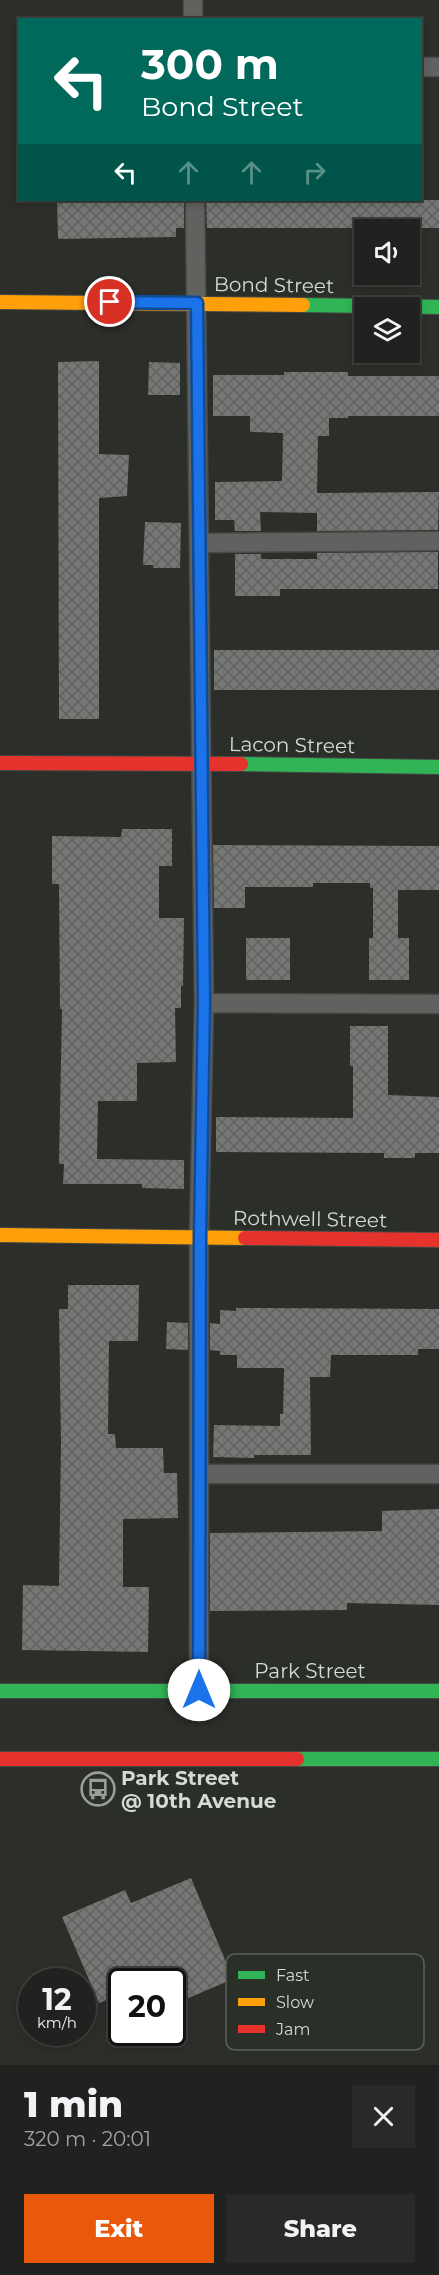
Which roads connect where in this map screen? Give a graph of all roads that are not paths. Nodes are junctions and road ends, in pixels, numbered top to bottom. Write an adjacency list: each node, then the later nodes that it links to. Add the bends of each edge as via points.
1 (193, 0): 2 (lane)
2 (193, 18)
3 (422, 67): 4 (lane)
4 (439, 67)
5 (195, 201): 7 (lane)
6 (0, 302): 7 (street, Bond Street)
7 (197, 303): 8 (street, Bond Street); 10 (lane)
8 (439, 307)
9 (439, 541): 10 (lane)
10 (200, 543): 12 (lane)
11 (0, 763): 12 (street, Lacon Street)
12 (201, 763): 13 (street, Lacon Street); 14 (lane)
13 (439, 767)
14 (204, 1003): 15 (lane); 17 (lane)
15 (439, 1004)
16 (0, 1235): 17 (street, Rothwell Street)
17 (200, 1237): 18 (street, Rothwell Street); 19 (lane)
18 (439, 1240)
19 (200, 1474): 20 (lane); 21 (lane)
20 (439, 1474)
21 (199, 1690): 22 (street, Park Street); 23 (street, Park Street)
22 (0, 1691)
23 (439, 1691)
24 (0, 1759): 25 (street)
25 (439, 1759)

